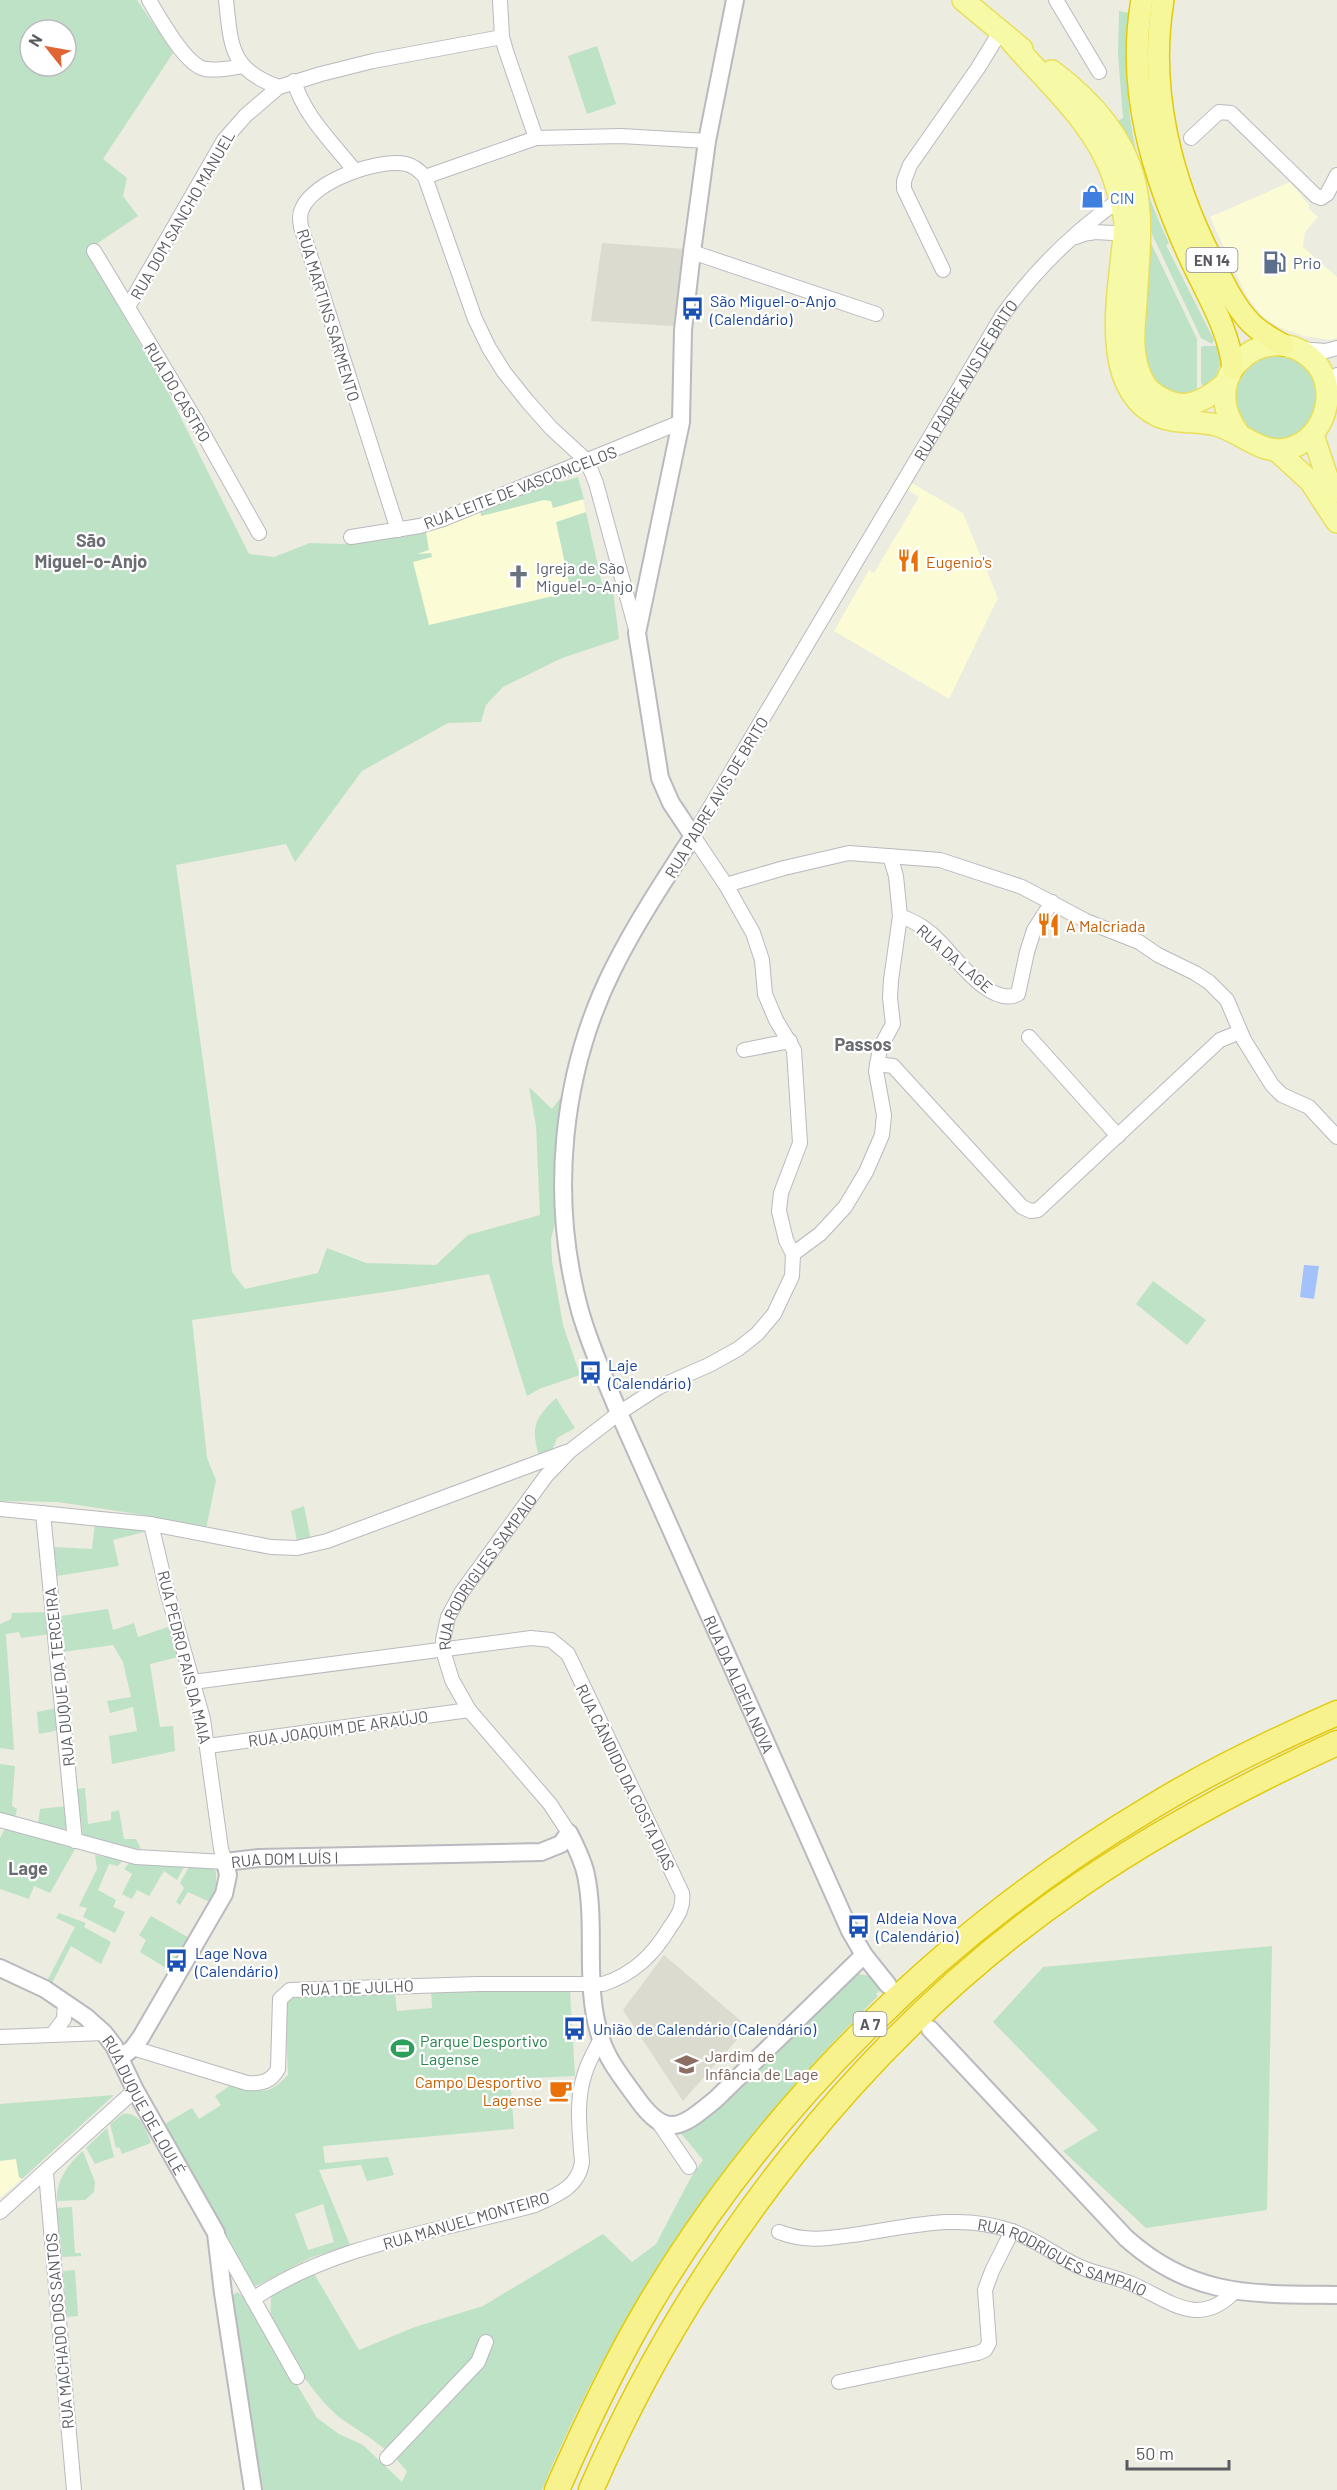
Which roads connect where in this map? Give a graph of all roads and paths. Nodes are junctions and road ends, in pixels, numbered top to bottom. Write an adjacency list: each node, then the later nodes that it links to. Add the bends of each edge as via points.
1 (149, 0): 10 (street, via 193,63 203,69)
2 (226, 0): 10 (street, via 230,45)
3 (500, 0): 8 (street)
4 (735, 0): 16 (street)
5 (963, 0): 9 (main road)
6 (1056, 0): 11 (street)
7 (1152, 3): 28 (highway, EN 14, via 1162,109 1183,199 1221,279 1242,312 1257,329); 30 (highway, EN 14, via 1138,60 1141,112 1152,161 1175,226 1227,338)
8 (502, 37): 12 (street, RUA DOM SANCHO MANUEL, via 373,61); 14 (street)
9 (1006, 37): 20 (main road, via 1081,118 1105,160); 21 (main road, via 1080,94 1112,131 1133,176); 25 (street, via 978,68 910,165 904,181 907,198)
10 (243, 66): 13 (street)
11 (1099, 72)
12 (294, 81): 13 (street, RUA DOM SANCHO MANUEL); 17 (street, via 311,115)
13 (279, 87): 26 (street, RUA DOM SANCHO MANUEL, via 224,140)
14 (536, 138): 16 (street, via 621,136); 19 (street)
15 (1191, 138): 18 (street, via 1219,112 1231,113 1316,196 1327,194)
16 (707, 141): 24 (street)
17 (355, 171): 19 (street, RUA MARTINS SARMENTO, via 381,164 408,164); 42 (street, RUA MARTINS SARMENTO, via 307,201 302,209 301,227)
18 (1337, 175)
19 (426, 177): 39 (street, via 475,319 489,348 528,402)
20 (1119, 200): 21 (main road); 22 (street, RUA PADRE AVIS DE BRITO)
21 (1130, 224): 22 (street, RUA PADRE AVIS DE BRITO, via 1085,232); 30 (main road, via 1134,339 1143,381 1153,394 1179,405 1209,396); 34 (main road, via 1117,344 1118,362 1129,390 1159,416 1215,425)
22 (1069, 241): 48 (street, RUA PADRE AVIS DE BRITO, via 1034,275 1002,316)
23 (94, 251): 26 (street, RUA DO CASTRO)
24 (692, 252): 27 (street); 33 (street, via 683,330)
25 (943, 270)
26 (128, 307): 43 (street, RUA DO CASTRO)
27 (876, 314)
28 (1290, 347): 29 (street, via 1326,351); 30 (main road, via 1272,345 1250,352); 32 (main road, EN 14, via 1310,357 1320,368)
29 (1337, 348)
30 (1230, 375): 34 (main road, EN 14, via 1224,396 1226,410)
31 (1337, 375): 32 (street)
32 (1329, 398): 35 (main road, via 1327,411)
33 (681, 422): 36 (street, RUA LEITE DE VASCONCELOS); 38 (street)
34 (1239, 434): 37 (main road, via 1256,445)
35 (1313, 435): 37 (main road, via 1290,448); 40 (main road, via 1327,477)
36 (652, 436): 38 (street, via 666,442); 39 (street, RUA LEITE DE VASCONCELOS)
37 (1276, 450): 41 (main road, via 1310,481)
38 (676, 456): 45 (street)
39 (587, 461): 42 (street, RUA LEITE DE VASCONCELOS, via 443,519); 46 (street)
40 (1337, 492)
41 (1337, 522)
42 (398, 530): 44 (street, RUA LEITE DE VASCONCELOS)
43 (259, 533)
44 (351, 537)
45 (650, 577): 46 (street, via 636,585); 47 (street)
46 (622, 584): 47 (street)
47 (637, 633): 48 (street, via 660,778 670,803)
48 (693, 836): 50 (street, RUA RODRIGUES SAMPAIO); 61 (street, RUA PADRE AVIS DE BRITO, via 613,969 585,1039 567,1117 563,1194 572,1272 589,1340)
49 (890, 856): 50 (street, via 832,855); 51 (street, via 940,860 1023,887); 52 (street)
50 (726, 885): 55 (street, RUA RODRIGUES SAMPAIO, via 753,933 762,960 765,994)
51 (1052, 902): 52 (street, RUA DA LAGE, via 1034,930 1018,994 1012,997 986,988 928,932); 53 (street, via 1086,921 1139,942 1209,982 1227,1000)
52 (900, 916): 57 (street, via 891,980 893,1024 880,1048)
53 (1240, 1032): 58 (street, via 1221,1041); 59 (street, via 1272,1085 1282,1095 1309,1107)
54 (1029, 1037): 58 (street)
55 (790, 1041): 56 (street); 60 (street, RUA RODRIGUES SAMPAIO, via 796,1059 800,1143 778,1211)
56 (744, 1050)
57 (877, 1064): 58 (street, via 893,1066 1022,1207 1031,1211 1038,1210); 60 (street, via 884,1115 875,1153 856,1190 833,1222)
58 (1118, 1136)
59 (1337, 1137)
60 (793, 1254): 61 (street, RUA RODRIGUES SAMPAIO, via 792,1276 784,1296 757,1334 724,1358 659,1388)
61 (619, 1413): 62 (street, RUA RODRIGUES SAMPAIO); 76 (street, RUA DA ALDEIA NOVA)
62 (570, 1450): 65 (street, via 309,1546 271,1547); 66 (street, RUA RODRIGUES SAMPAIO, via 546,1476 461,1593 448,1617)
63 (0, 1509): 64 (street)
64 (43, 1513): 65 (street); 74 (street, RUA DUQUE DA TERCEIRA)
65 (151, 1524): 67 (street, RUA PEDRO PAIS DA MAIA)
66 (443, 1650): 67 (street, RUA CÂNDIDO DA COSTA DIAS); 68 (street, RUA RODRIGUES SAMPAIO, via 452,1680); 78 (street, RUA CÂNDIDO DA COSTA DIAS, via 536,1637 564,1650 682,1893 681,1911 647,1959 611,1981)
67 (193, 1682): 71 (street, RUA PEDRO PAIS DA MAIA)
68 (468, 1710): 71 (street, RUA JOAQUIM DE ARAÚJO); 73 (street, RUA RODRIGUES SAMPAIO, via 550,1804)
69 (1337, 1713): 106 (highway, A 7, via 1203,1777 1079,1853 964,1939 870,2024 769,2136 680,2257 625,2348)
70 (1337, 1743): 107 (highway, A 7, via 1198,1811 1102,1870 1010,1937 905,2030 795,2155 711,2268 636,2394)
71 (208, 1746): 75 (street, RUA PEDRO PAIS DA MAIA)
72 (0, 1820): 74 (street, RUA DOM LUÍS I)
73 (569, 1833): 75 (street, RUA DOM LUÍS I, via 561,1844 541,1852); 78 (street, RUA RODRIGUES SAMPAIO, via 586,1875)
74 (75, 1841): 75 (street, RUA DOM LUÍS I, via 136,1857)
75 (225, 1862): 86 (street, via 228,1875 224,1894)
76 (864, 1955): 79 (street, RUA DA ALDEIA NOVA); 88 (street, via 692,2119 673,2125)
77 (0, 1968): 80 (street, RUA DUQUE DE LOULÉ)
78 (592, 1984): 85 (street, RUA RODRIGUES SAMPAIO); 86 (street, RUA 1 DE JULHO, via 290,1990 284,1994 279,2008 278,2068 263,2083 247,2083)
79 (888, 1985)
80 (65, 2002): 82 (street, RUA DUQUE DE LOULÉ); 83 (street, via 64,2019)
81 (930, 2029): 96 (street, via 1137,2248 1196,2282)
82 (104, 2033): 83 (street); 86 (street, RUA DUQUE DE LOULÉ)
83 (52, 2035): 84 (street)
84 (0, 2037)
85 (601, 2039): 88 (street, RUA RODRIGUES SAMPAIO, via 609,2058 648,2115); 99 (street, RUA MANUEL MONTEIRO, via 581,2087 582,2162 569,2187 535,2205 326,2260)
86 (127, 2053): 87 (street, RUA DUQUE DE LOULÉ)
87 (135, 2090): 90 (street); 94 (street, RUA DUQUE DE LOULÉ)
88 (659, 2123): 89 (street, RUA RODRIGUES SAMPAIO)
89 (689, 2167)
90 (46, 2173): 91 (street); 104 (street, RUA MACHADO DOS SANTOS)
91 (0, 2212)
92 (1012, 2231): 93 (street, RUA RODRIGUES SAMPAIO, via 965,2221 822,2239 804,2240); 96 (street, RUA RODRIGUES SAMPAIO, via 1078,2266 1134,2284 1185,2309 1208,2310); 102 (street, via 985,2290 989,2343 985,2350)
93 (779, 2232)
94 (216, 2233): 95 (street, RUA DUQUE DE LOULÉ); 97 (street)
95 (244, 2283): 97 (street, via 231,2284); 99 (street, RUA DUQUE DE LOULÉ)
96 (1234, 2292): 98 (street)
97 (223, 2293): 105 (street)
98 (1337, 2295)
99 (253, 2299): 101 (street, RUA DUQUE DE LOULÉ)
100 (486, 2342): 103 (street, via 478,2362)
101 (297, 2377)
102 (839, 2382)
103 (387, 2458)
104 (74, 2490)
105 (253, 2490)
106 (557, 2490)
107 (591, 2490)

